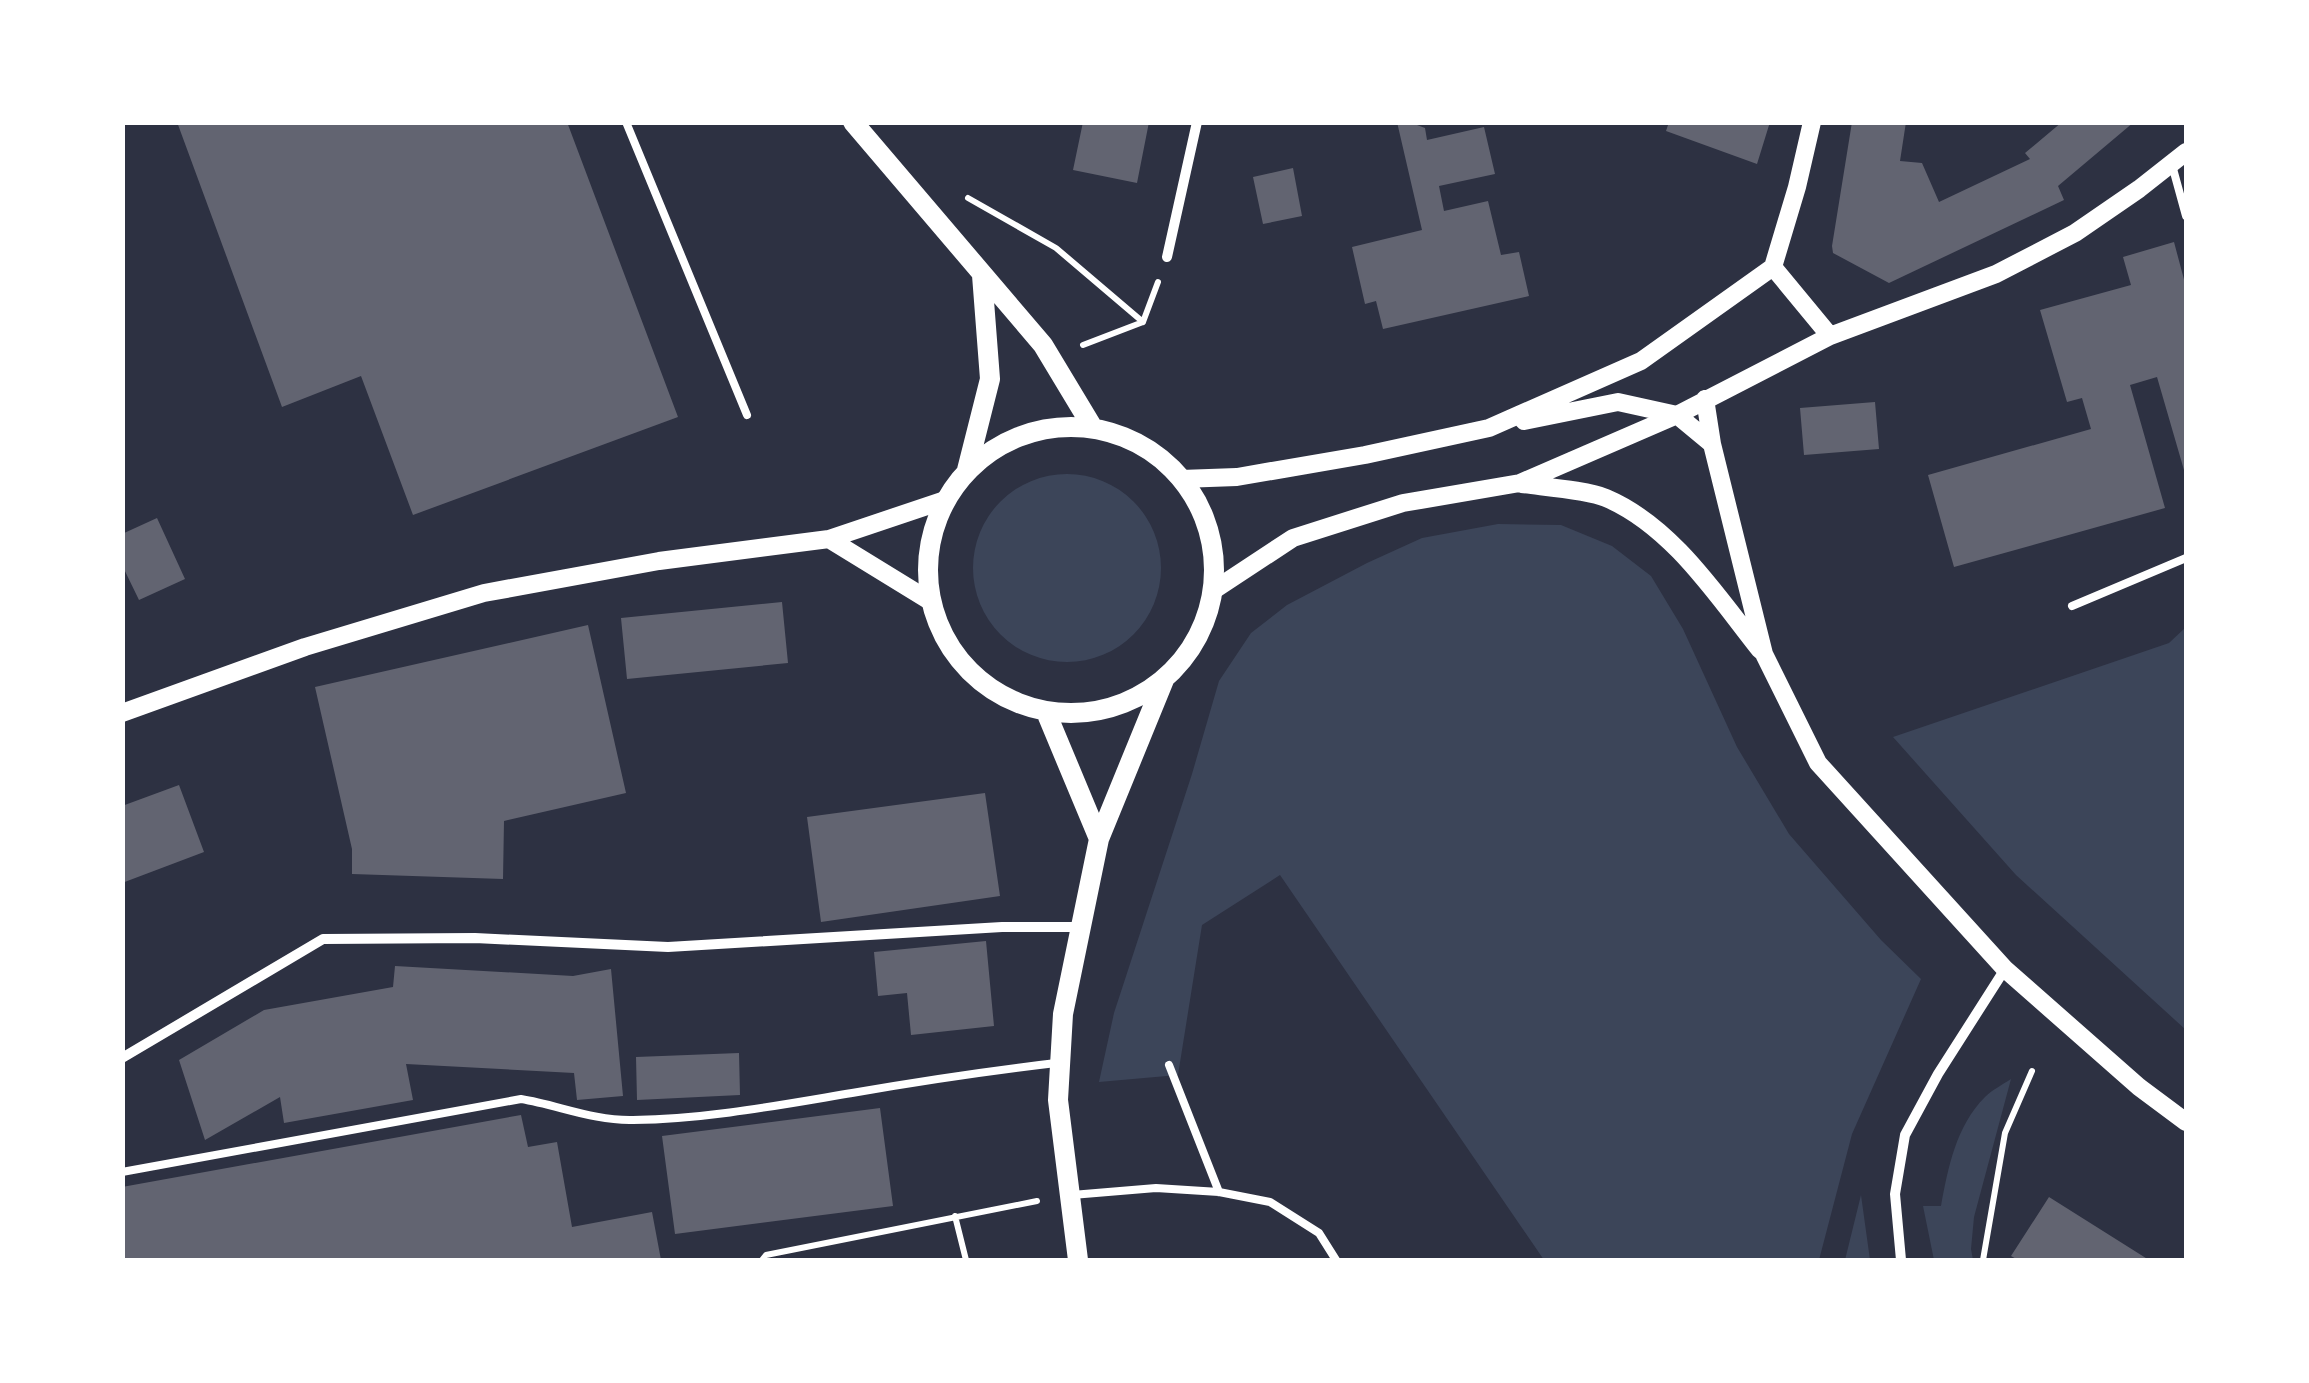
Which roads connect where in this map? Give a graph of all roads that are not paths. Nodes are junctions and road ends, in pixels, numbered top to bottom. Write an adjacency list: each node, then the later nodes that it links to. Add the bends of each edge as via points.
1 (626, 122): 13 (lane)
2 (853, 122): 10 (main road)
3 (1197, 122): 8 (street)
4 (1812, 122): 9 (street)
5 (2186, 152): 6 (street)
6 (2172, 166): 7 (lane); 11 (street, via 2075,232 1996,274)
7 (2186, 216)
8 (1166, 258)
9 (1773, 267): 11 (street); 16 (street, via 1641,361)
10 (982, 275): 15 (main road, via 1042,345); 18 (main road, via 990,379)
11 (1830, 336): 12 (street)
12 (1704, 400): 14 (street); 17 (street)
13 (747, 414)
14 (1677, 416): 16 (street, via 1618,402); 17 (street); 20 (street)
15 (1093, 428): 18 (main road, via 1050,427 1009,439); 19 (main road, via 1130,439)
16 (1489, 428): 19 (street, via 1237,477)
17 (1712, 444): 27 (street)
18 (968, 470): 21 (main road)
19 (1181, 478): 24 (main road, via 1205,518)
20 (1520, 483): 24 (street, via 1402,503 1293,538); 27 (street, via 1605,497 1656,528)
21 (944, 500): 22 (street); 25 (main road, via 927,566)
22 (828, 539): 25 (street); 30 (street, via 484,594 305,647)
23 (2186, 558): 26 (lane)
24 (1214, 590): 28 (main road, via 1200,634)
25 (930, 601): 29 (main road, via 940,631 980,681)
26 (2072, 606)
27 (1764, 654): 33 (street, via 1818,763)
28 (1165, 679): 29 (main road, via 1118,706); 31 (main road)
29 (1046, 712): 31 (main road)
30 (122, 713)
31 (1100, 839): 32 (main road)
32 (1082, 927): 34 (street, via 668,947 323,939); 35 (main road, via 1063,1014)
33 (2004, 969): 37 (street); 43 (street, via 1905,1135 1895,1194)
34 (122, 1058)
35 (1061, 1062): 38 (lane, via 736,1113 630,1120 521,1099); 40 (main road, via 1058,1100)
36 (1169, 1065): 39 (lane)
37 (2186, 1122)
38 (122, 1172)
39 (1219, 1192): 40 (lane, via 1156,1188); 42 (lane, via 1270,1202 1319,1233)
40 (1070, 1195): 41 (main road)
41 (1078, 1260)
42 (1336, 1260)
43 (1900, 1260)

